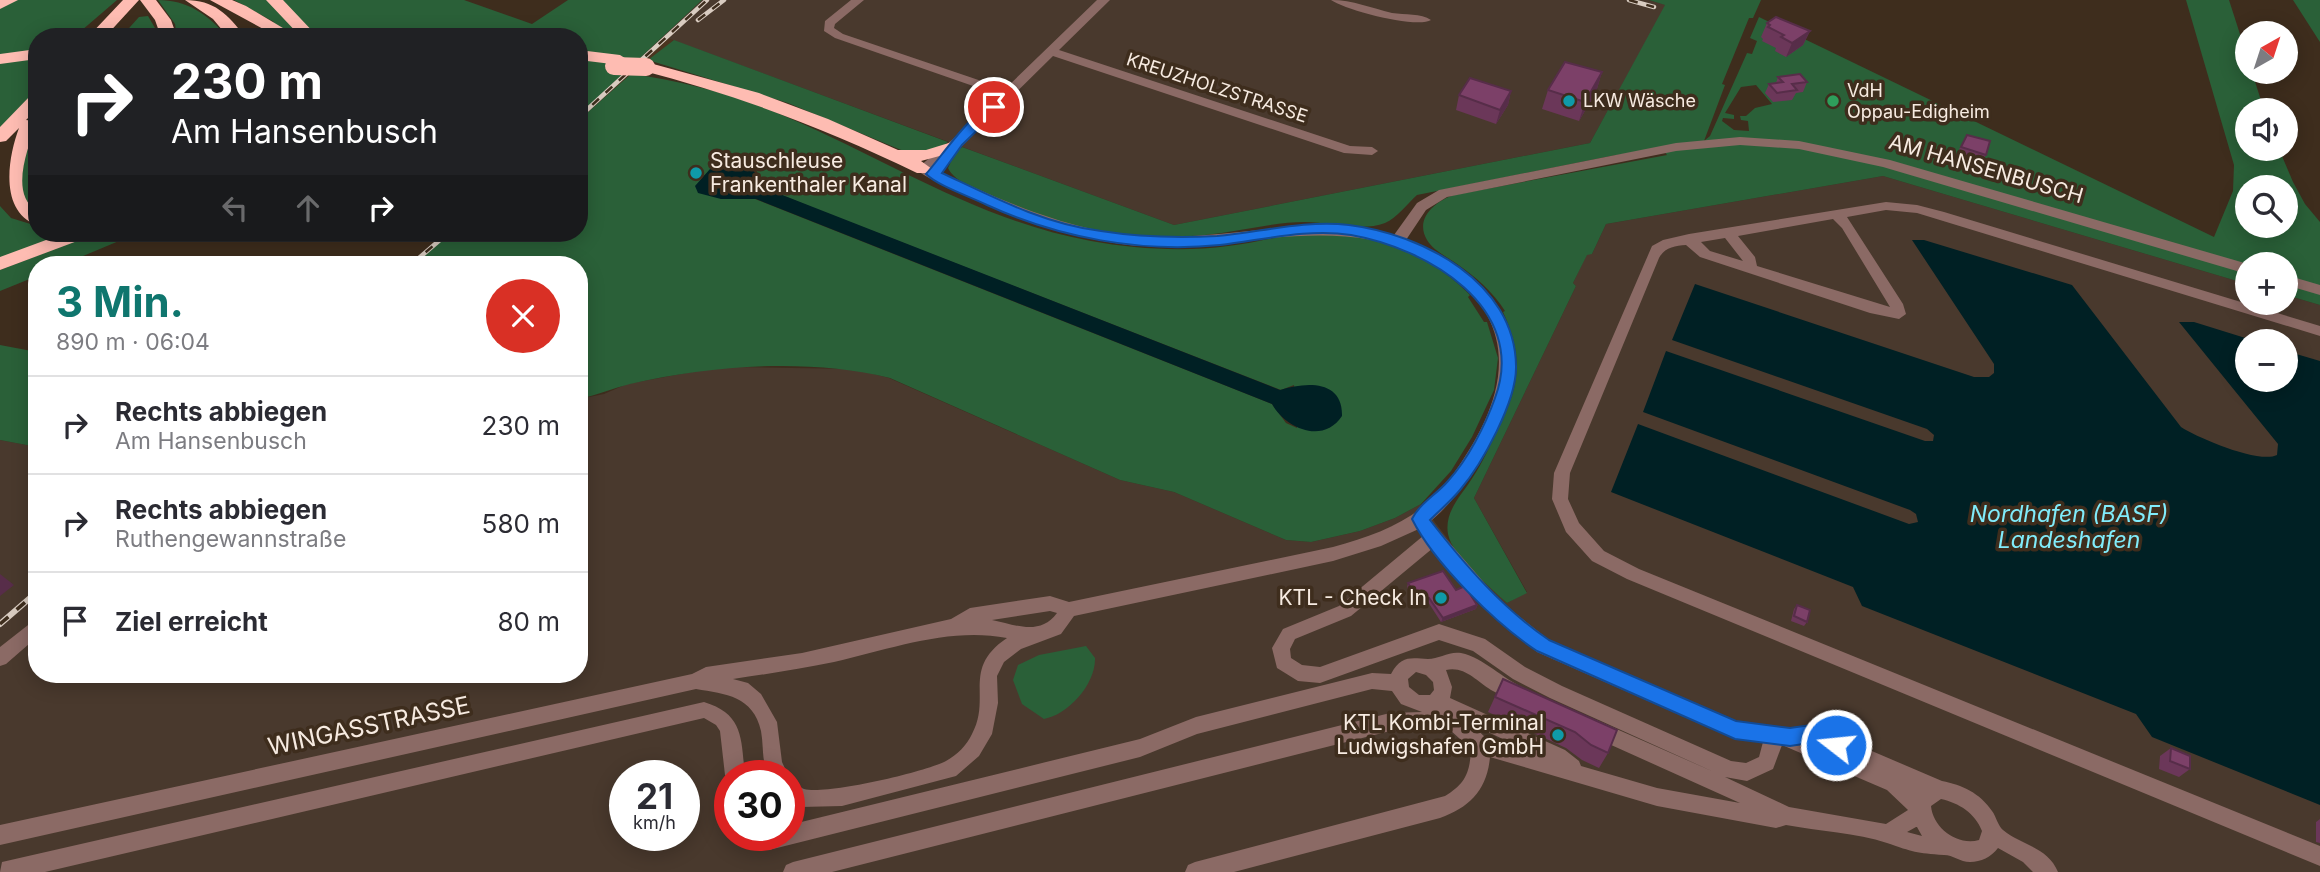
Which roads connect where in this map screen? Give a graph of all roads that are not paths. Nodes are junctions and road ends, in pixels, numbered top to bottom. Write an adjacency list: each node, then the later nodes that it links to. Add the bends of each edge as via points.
1 (10, 0): 8 (highway)
2 (192, 0): 15 (highway)
3 (217, 0): 16 (highway); 17 (highway)
4 (274, 0): 18 (highway)
5 (858, 0): 25 (street, via 829,23 828,29)
6 (1104, 0): 19 (street)
7 (1337, 0): 10 (street, via 1391,16)
8 (0, 4)
9 (137, 4): 11 (highway); 12 (highway); 13 (highway); 14 (highway, via 163,20)
10 (1425, 20)
11 (96, 28)
12 (107, 28)
13 (118, 28)
14 (166, 28)
15 (229, 28)
16 (248, 28)
17 (274, 28)
18 (301, 28)
19 (1052, 52): 25 (street); 31 (street, KREUZHOLZSTRASSE, via 1349,150)
20 (28, 55): 22 (highway)
21 (588, 57): 23 (highway)
22 (0, 59)
23 (617, 63): 24 (highway); 33 (highway, bridge, via 740,91)
24 (588, 65)
25 (1008, 94): 30 (street)
26 (28, 108): 29 (highway)
27 (28, 125): 32 (highway)
28 (28, 130): 36 (highway, via 5,172 3,189 13,208)
29 (0, 137)
30 (954, 145): 33 (highway, via 927,156); 34 (street, via 942,167)
31 (1372, 151)
32 (0, 155)
33 (894, 155): 34 (highway)
34 (928, 172): 39 (street, via 1026,217 1098,236 1189,242 1324,228)
35 (1836, 214): 37 (street); 43 (street, via 1899,314); 46 (street, via 1885,206 1917,209)
36 (28, 217)
37 (1728, 233): 38 (street); 43 (street, via 1750,260)
38 (1689, 239): 43 (street, via 1705,254); 74 (street, via 1668,243 1652,258 1562,472 1560,499 1572,527 1598,556 1645,580)
39 (1398, 241): 42 (street, AM HANSENBUSCH, via 1416,209 1444,193 1676,147 1740,141 1799,145 1885,163); 47 (street, via 1451,267 1485,300 1500,325 1508,354 1503,397 1466,471)
40 (58, 242): 41 (highway)
41 (0, 264)
42 (2235, 265)
43 (1750, 268)
44 (2298, 284): 45 (street)
45 (2320, 290)
46 (2320, 331)
47 (1420, 519): 48 (street); 49 (street, via 1382,538 1308,559)
48 (1434, 537): 60 (street, via 1461,573 1523,633 1543,646 1735,730); 60 (street, via 1345,611 1289,634 1281,648 1283,663 1298,673 1320,675 1439,632 1479,645 1556,692 1730,770 1746,772 1766,763)
49 (1069, 610): 50 (street, via 1050,603 970,616); 52 (street, via 1055,629)
50 (956, 626): 52 (street); 55 (street, via 802,661 706,675)
51 (28, 634): 53 (street)
52 (1031, 635): 66 (street, via 1000,654 988,677 986,726 966,759 949,769 830,800)
53 (0, 659)
54 (1431, 667): 56 (street, via 1408,666 1399,676); 57 (street, via 1441,676 1444,688); 68 (street, via 1458,659 1471,664 1496,684)
55 (696, 681): 63 (street, WINGASSTRASSE, via 743,689 754,700 770,728); 72 (street, WINGASSTRASSE)
56 (1402, 691): 57 (street, via 1418,705); 59 (street); 69 (street, via 1372,681 1196,726 1140,748)
57 (1436, 702): 58 (street); 64 (street, via 1558,756)
58 (1450, 720): 59 (street); 61 (street)
59 (1391, 722): 76 (street)
60 (1781, 736): 65 (street, via 1811,734); 67 (street, via 1894,784)
61 (1481, 746): 64 (street); 77 (street, via 1476,784 1465,796 1440,809)
62 (733, 760): 75 (street, via 730,728 716,712 704,710)
63 (773, 760)
64 (1578, 772): 68 (street, via 1657,797 1776,819)
65 (1941, 790): 67 (street, via 1926,796); 71 (street, via 1976,803 1988,818)
66 (805, 799)
67 (1922, 811): 70 (street); 73 (street, via 1929,830)
68 (1786, 816): 70 (street)
69 (805, 831)
70 (1889, 834): 73 (street, via 1902,841)
71 (1991, 834): 73 (street, via 1980,851 1964,852); 78 (street, via 2030,855)
72 (0, 835)
73 (1946, 845)
74 (2320, 856)
75 (2, 872)
76 (793, 872)
77 (1195, 872)
78 (2048, 872)

